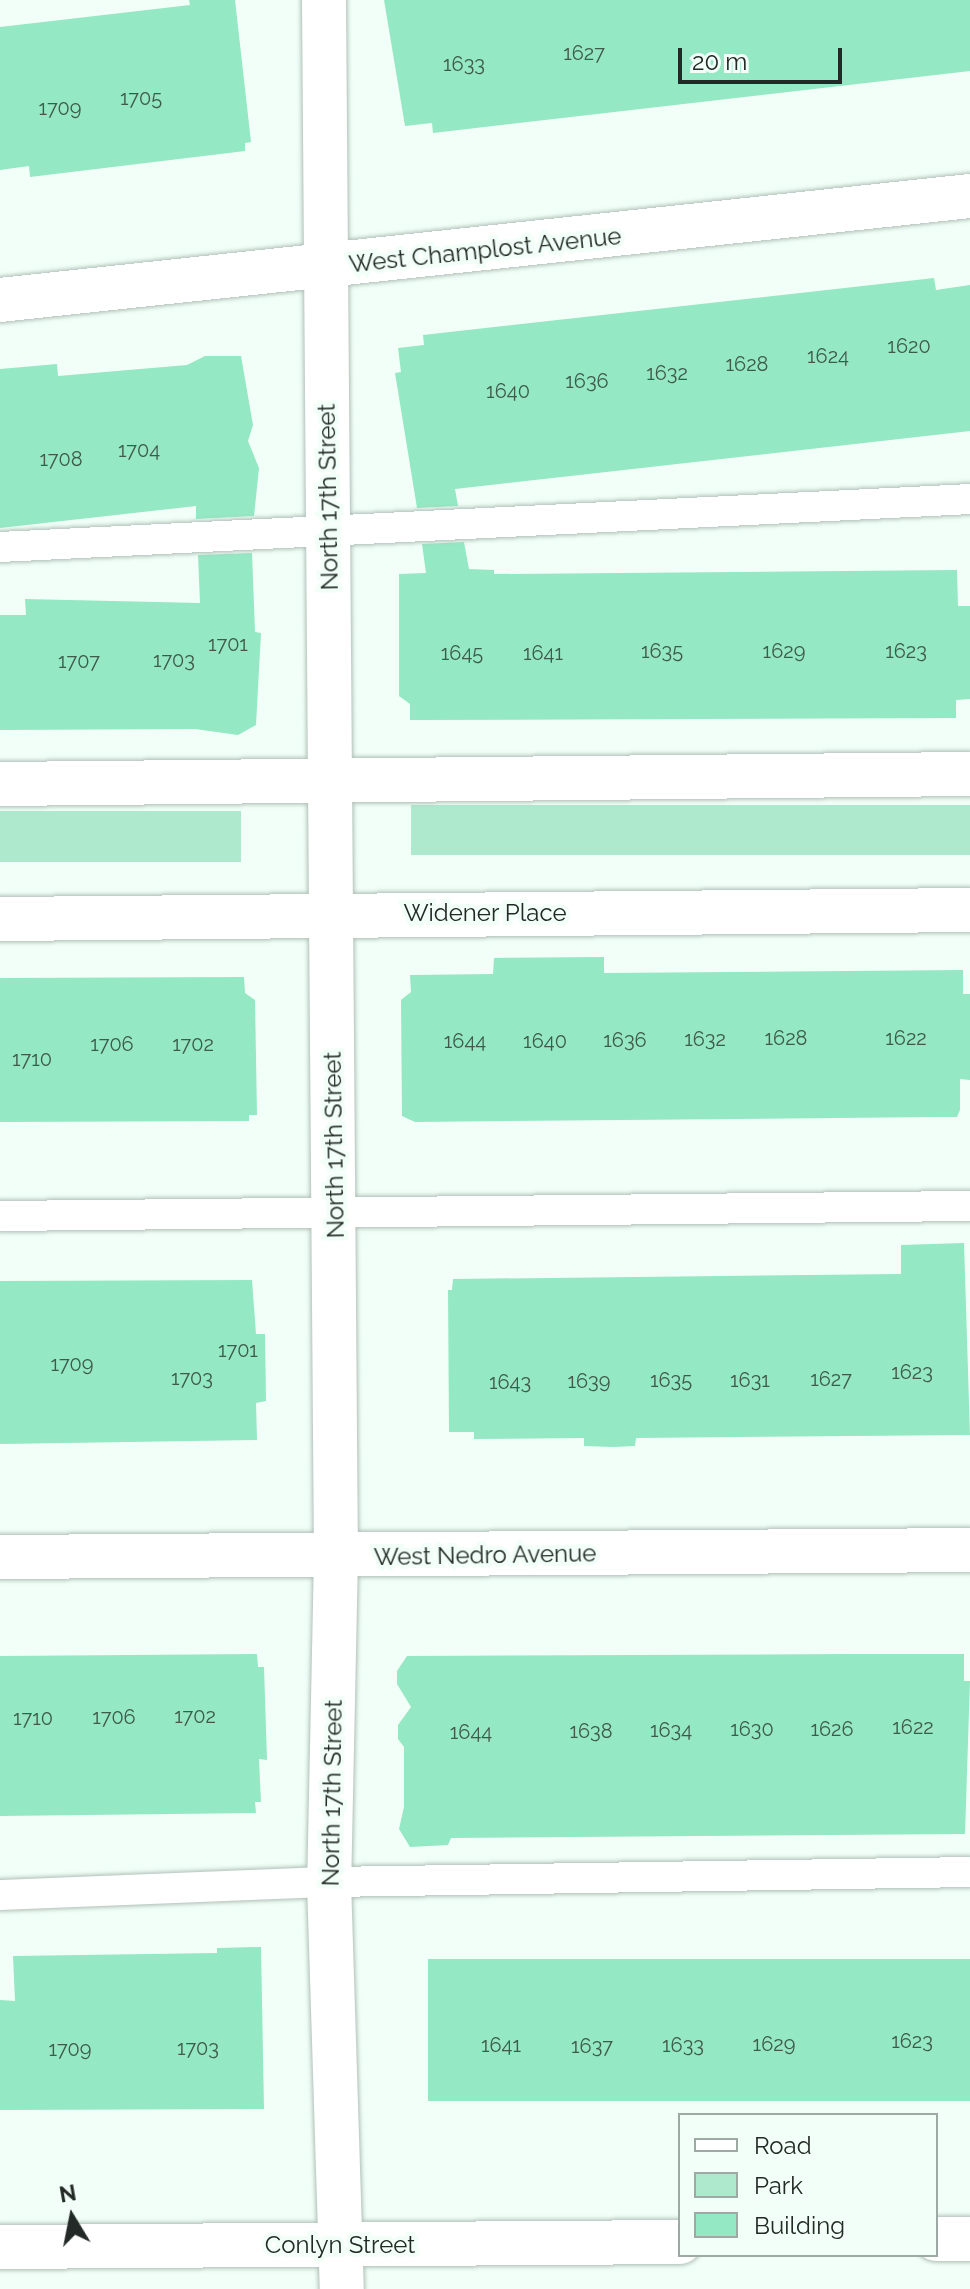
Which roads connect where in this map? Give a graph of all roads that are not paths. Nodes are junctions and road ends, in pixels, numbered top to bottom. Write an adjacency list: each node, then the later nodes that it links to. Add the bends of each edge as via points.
1 (324, 0): 3 (street, North 17th Street)
2 (970, 196): 3 (street, West Champlost Avenue)
3 (323, 268): 4 (street, West Champlost Avenue); 6 (street, North 17th Street)
4 (0, 300)
5 (970, 499): 6 (lane)
6 (329, 528): 7 (lane); 9 (street, North 17th Street)
7 (0, 547)
8 (970, 774): 9 (street)
9 (329, 781): 10 (street); 12 (street, North 17th Street)
10 (0, 784)
11 (970, 910): 12 (street, Widener Place)
12 (330, 914): 13 (street, Widener Place); 15 (street, North 17th Street)
13 (0, 919)
14 (970, 1206): 15 (lane)
15 (335, 1214): 16 (lane); 18 (street, North 17th Street)
16 (0, 1216)
17 (970, 1550): 18 (street, West Nedro Avenue)
18 (336, 1556): 19 (street, West Nedro Avenue); 21 (street, North 17th Street)
19 (0, 1557)
20 (970, 1872): 21 (lane)
21 (329, 1882): 22 (lane); 26 (street, North 17th Street)
22 (0, 1895)
23 (938, 2239): 24 (street)
24 (970, 2239)
25 (678, 2242): 26 (street, Conlyn Street)
26 (342, 2245): 27 (street, Conlyn Street); 28 (street, North 17th Street)
27 (0, 2247)
28 (342, 2289)

